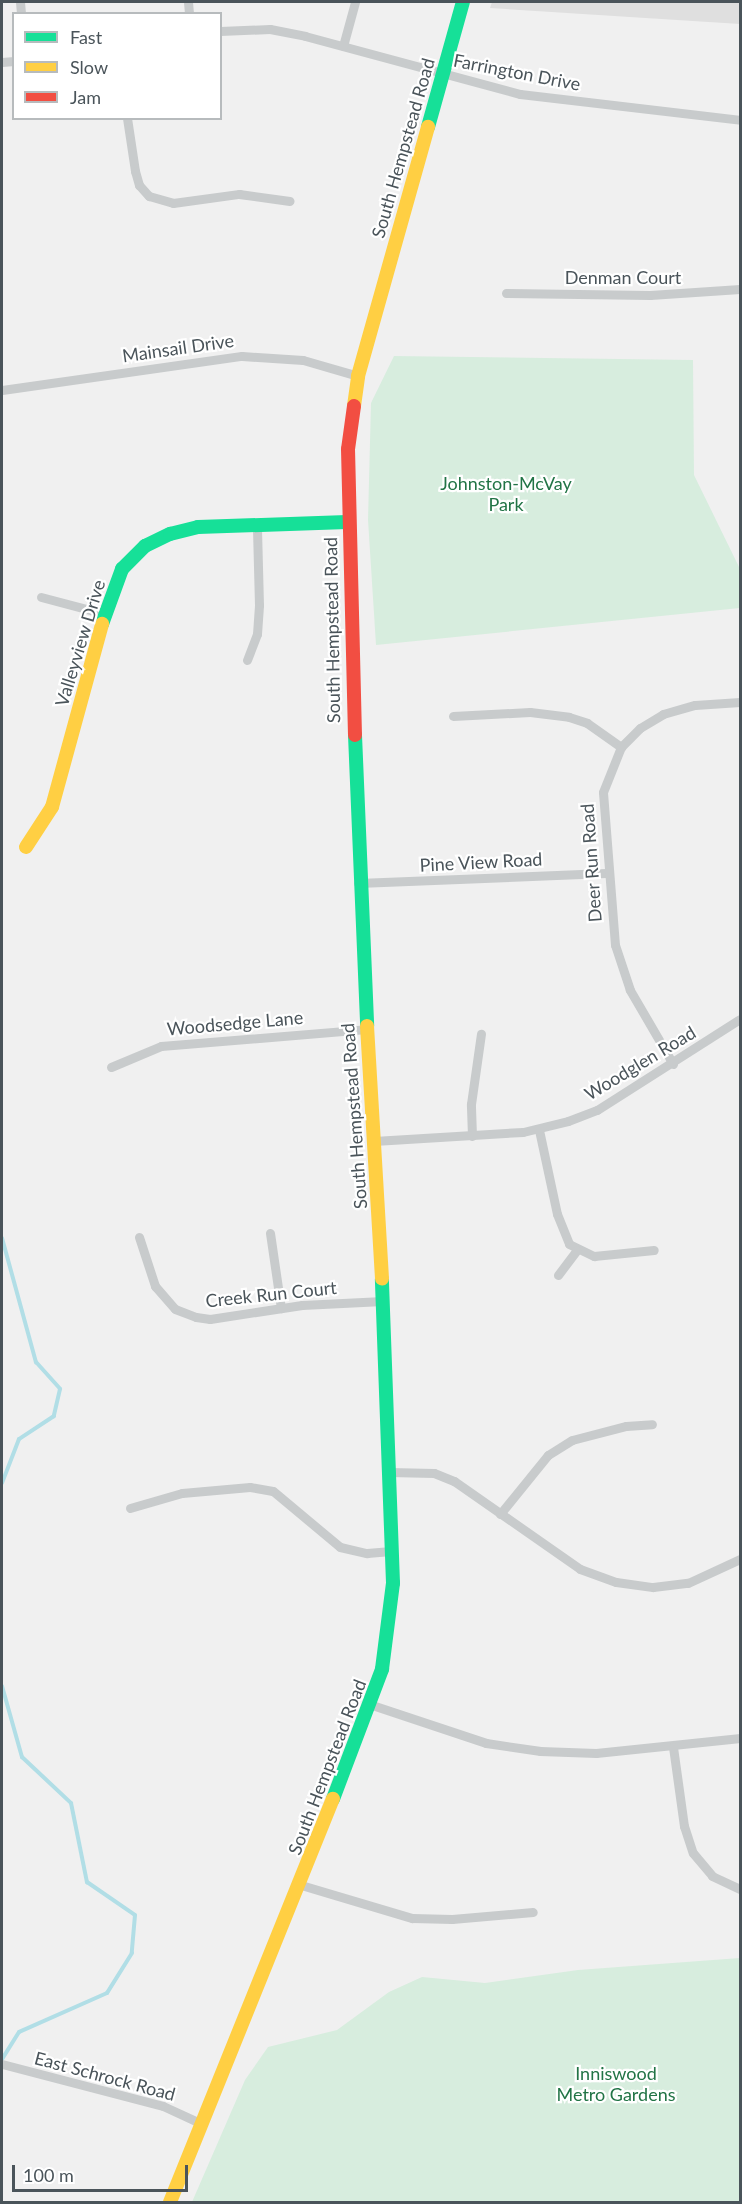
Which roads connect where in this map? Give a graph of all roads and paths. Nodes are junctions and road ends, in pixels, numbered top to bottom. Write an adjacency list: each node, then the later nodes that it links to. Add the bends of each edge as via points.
1 (355, 2): 4 (street)
2 (463, 2): 5 (street, South Hempstead Road)
3 (222, 31): 4 (street, Farrington Drive, via 270,29)
4 (343, 46): 5 (street, Farrington Drive)
5 (442, 75): 7 (street, Farrington Drive, via 520,94); 11 (street, South Hempstead Road)
6 (127, 120): 8 (street, via 135,171 139,185 149,196 173,203 239,194)
7 (741, 120)
8 (290, 201)
9 (741, 289): 10 (street, Denman Court, via 650,295)
10 (506, 293)
11 (358, 376): 12 (street, Mainsail Drive, via 303,360 242,356); 13 (street, South Hempstead Road, via 348,449)
12 (2, 390)
13 (347, 522): 14 (street, Valleyview Drive); 23 (street, South Hempstead Road)
14 (257, 526): 16 (street, Valleyview Drive, via 198,527 145,546 122,568); 17 (street, via 257,634)
15 (41, 597): 16 (street)
16 (105, 614): 21 (street, Valleyview Drive, via 52,807)
17 (247, 660)
18 (741, 702): 20 (street, Deer Run Road, via 695,705 663,714 640,728)
19 (453, 716): 20 (street, via 530,712 569,717 588,723)
20 (621, 747): 22 (street, Deer Run Road, via 603,792)
21 (26, 847)
22 (606, 873): 23 (street, Pine View Road); 27 (street, Deer Run Road, via 615,945 626,979)
23 (358, 884): 25 (street, South Hempstead Road)
24 (739, 1024): 27 (street, Woodglen Road)
25 (366, 1029): 28 (street, Woodsedge Lane, via 160,1046); 31 (street, South Hempstead Road)
26 (481, 1034): 30 (street, via 471,1104)
27 (673, 1064): 29 (street, Woodglen Road, via 597,1110)
28 (111, 1067)
29 (539, 1130): 30 (street, Woodglen Road); 34 (street, via 560,1225 569,1244)
30 (472, 1136): 31 (street, Woodglen Road)
31 (374, 1141): 37 (street, South Hempstead Road)
32 (270, 1233): 38 (street)
33 (140, 1237): 38 (street, Creek Run Court, via 155,1286 175,1309 210,1319)
34 (577, 1250): 35 (street, via 594,1256); 36 (street)
35 (654, 1250)
36 (558, 1275)
37 (382, 1301): 38 (street, Creek Run Court); 40 (street, South Hempstead Road)
38 (280, 1308)
39 (652, 1424): 42 (street, via 626,1425 572,1440 548,1455)
40 (389, 1472): 42 (street, via 434,1473 454,1480); 43 (street, South Hempstead Road)
41 (130, 1508): 43 (street, via 182,1494 250,1487 273,1491 340,1547)
42 (500, 1515): 44 (street, via 580,1569 616,1582 653,1587 688,1583)
43 (391, 1551): 45 (street, South Hempstead Road, via 393,1584 382,1669)
44 (741, 1559)
45 (372, 1705): 47 (street, via 486,1743 540,1751 596,1753); 48 (street, South Hempstead Road)
46 (741, 1738): 47 (street)
47 (673, 1747): 49 (street, via 684,1826 693,1853 712,1876)
48 (301, 1885): 50 (street, via 412,1918 452,1919); 52 (street, South Hempstead Road, via 235,2049)
49 (741, 1889)
50 (532, 1911)
51 (2, 2064): 52 (street, East Schrock Road, via 163,2106)
52 (200, 2123): 53 (street, South Hempstead Road)
53 (170, 2202)

